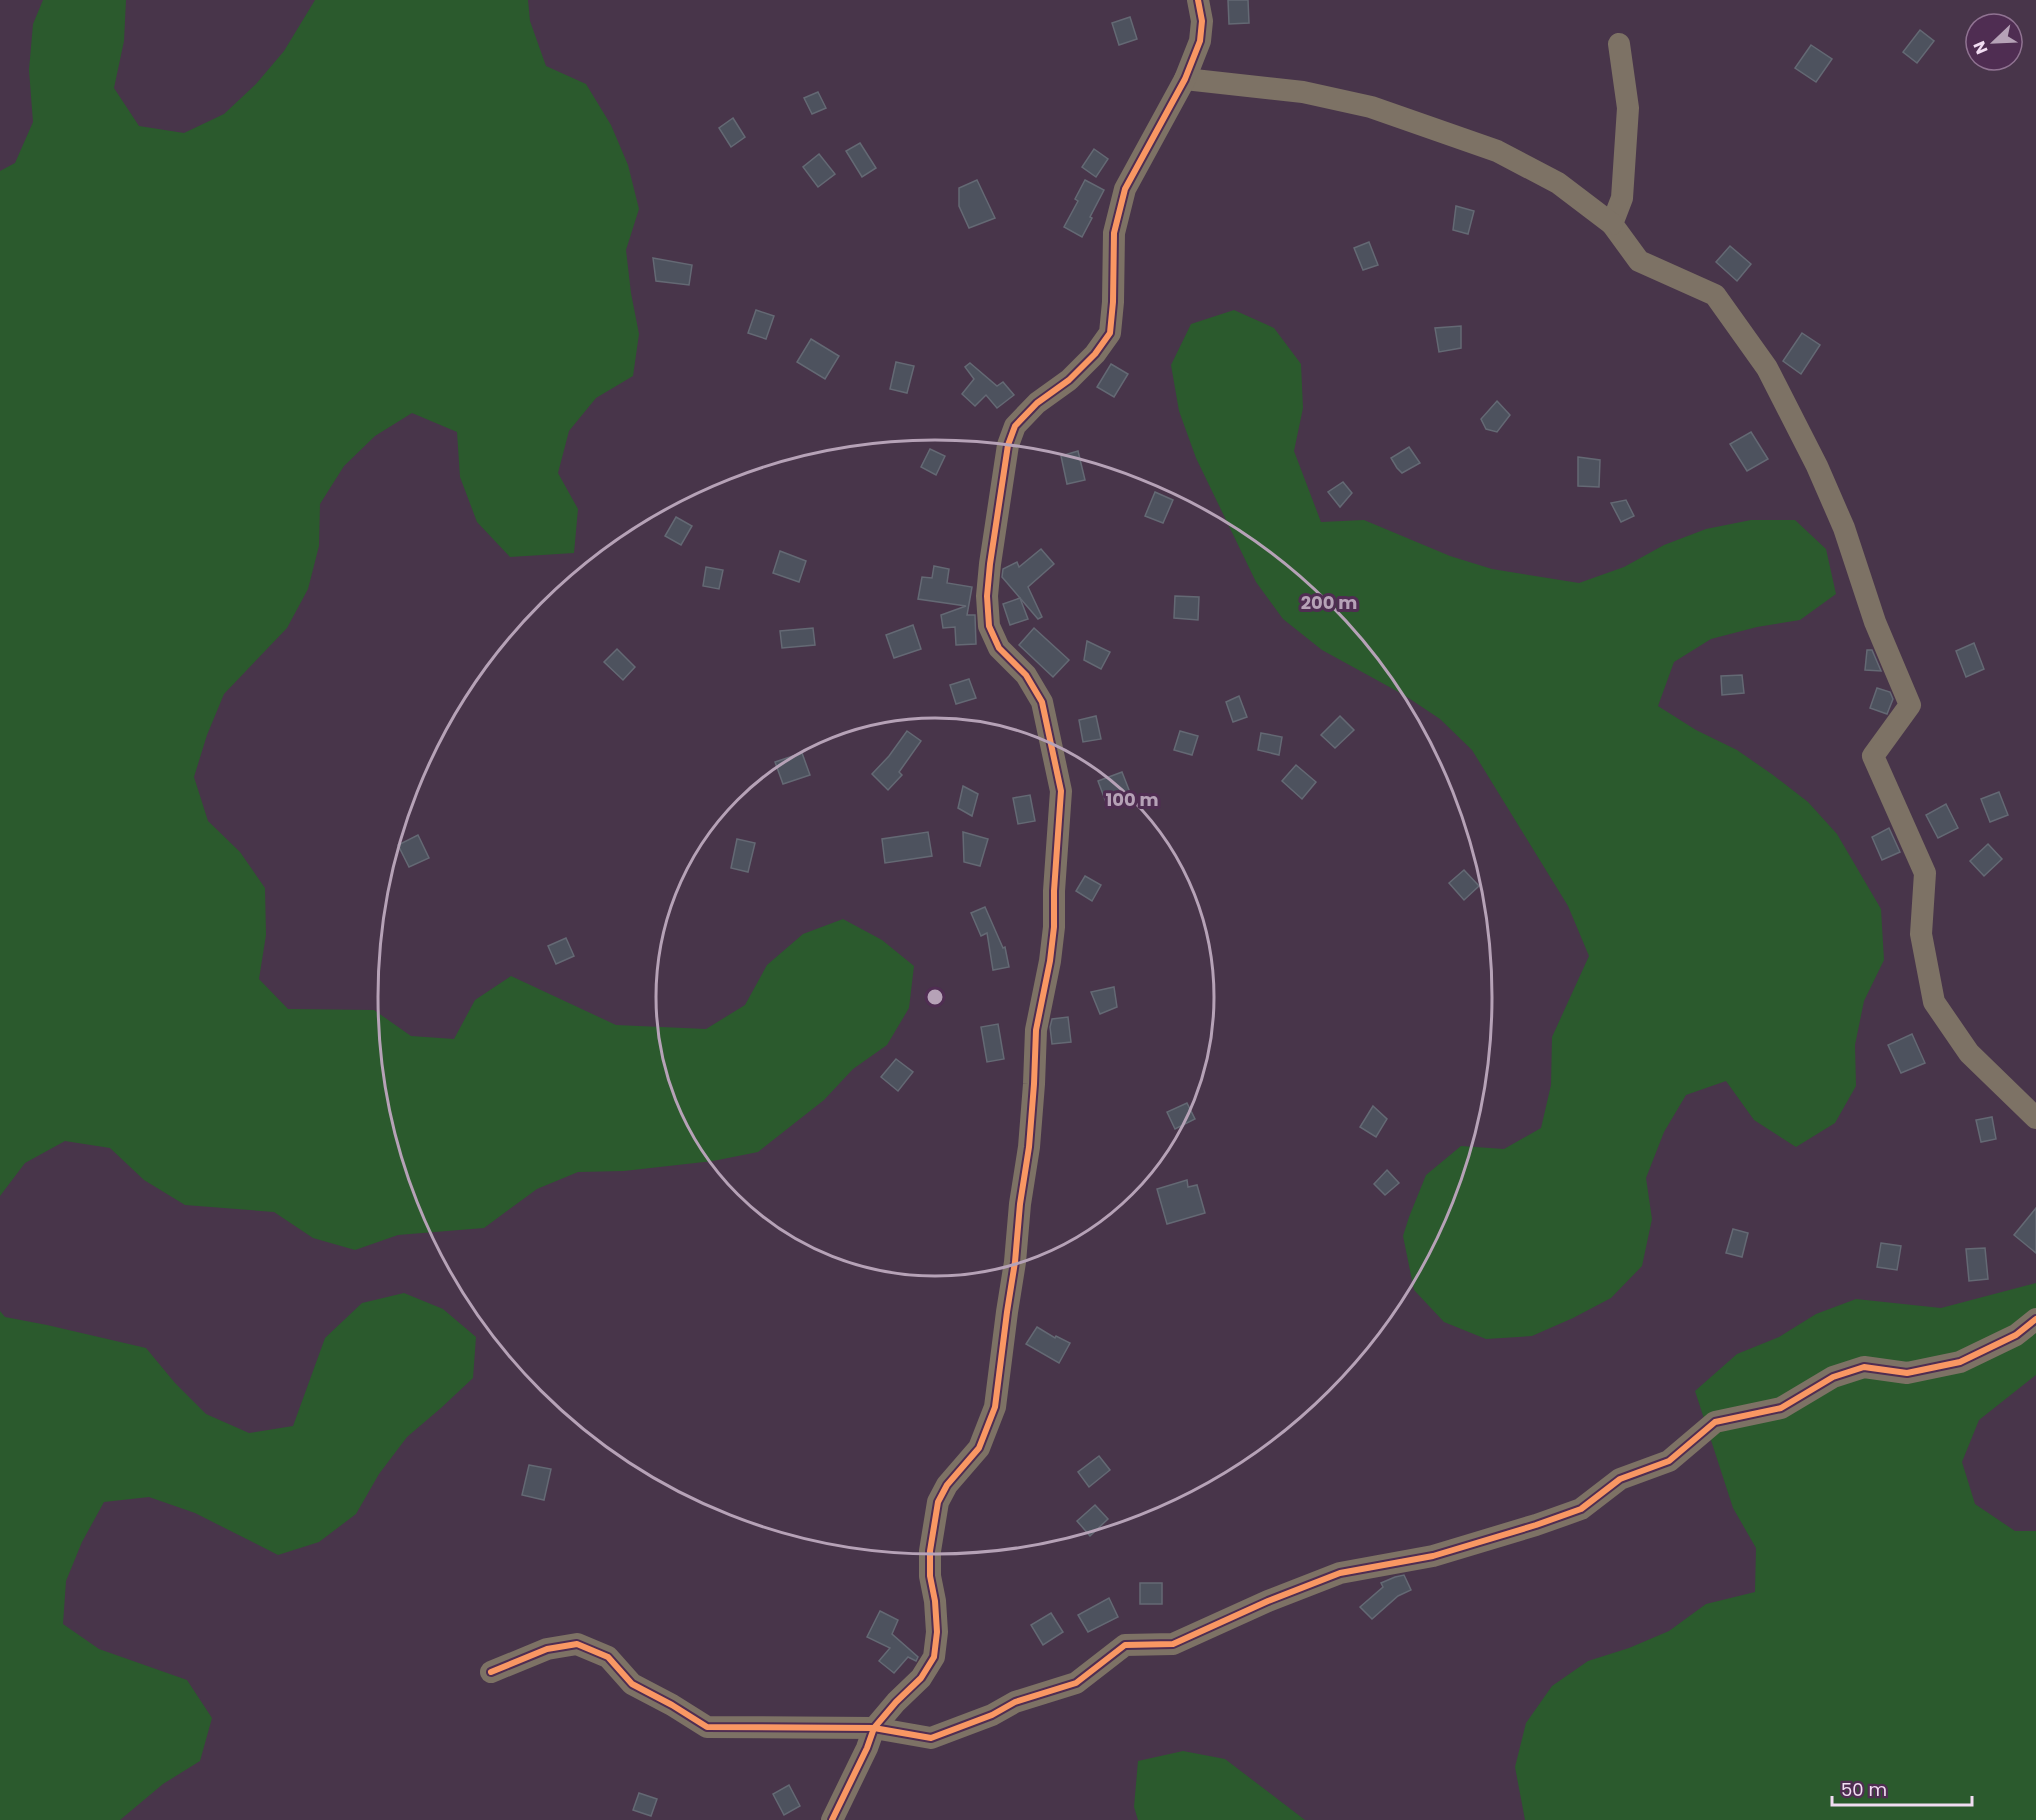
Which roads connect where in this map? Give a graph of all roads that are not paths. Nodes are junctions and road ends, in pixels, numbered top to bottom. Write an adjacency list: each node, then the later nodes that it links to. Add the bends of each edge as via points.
1 (1198, 0): 3 (street, via 1200,41)
2 (1619, 44): 4 (street, via 1628,108 1622,198)
3 (1185, 79): 4 (street, via 1304,92 1371,107 1497,151 1558,183); 8 (street, via 1125,189 1114,233 1110,333 1089,361 1015,426 1008,445 990,564 989,626 999,648 1026,675 1042,702 1054,748 1061,791 1054,927 1036,1030 1029,1147 995,1407 980,1448 947,1485 938,1502 930,1551 937,1632 934,1657 921,1678)
4 (1612, 224): 5 (street, via 1639,261 1715,295 1767,368 1817,466 1910,705 1873,756 1925,873 1921,934 1934,1002 1969,1053)
5 (2036, 1118)
6 (2036, 1319): 8 (street, via 2016,1335 1959,1362 1907,1373 1864,1367 1833,1377 1781,1408 1715,1422 1669,1461 1620,1479 1581,1509 1433,1556 1340,1573 1173,1644 1125,1646 1076,1683 1015,1702 931,1738)
7 (491, 1672): 8 (street, via 547,1649 577,1644 608,1657 632,1684 707,1727)
8 (874, 1728): 9 (street)
9 (832, 1820)

